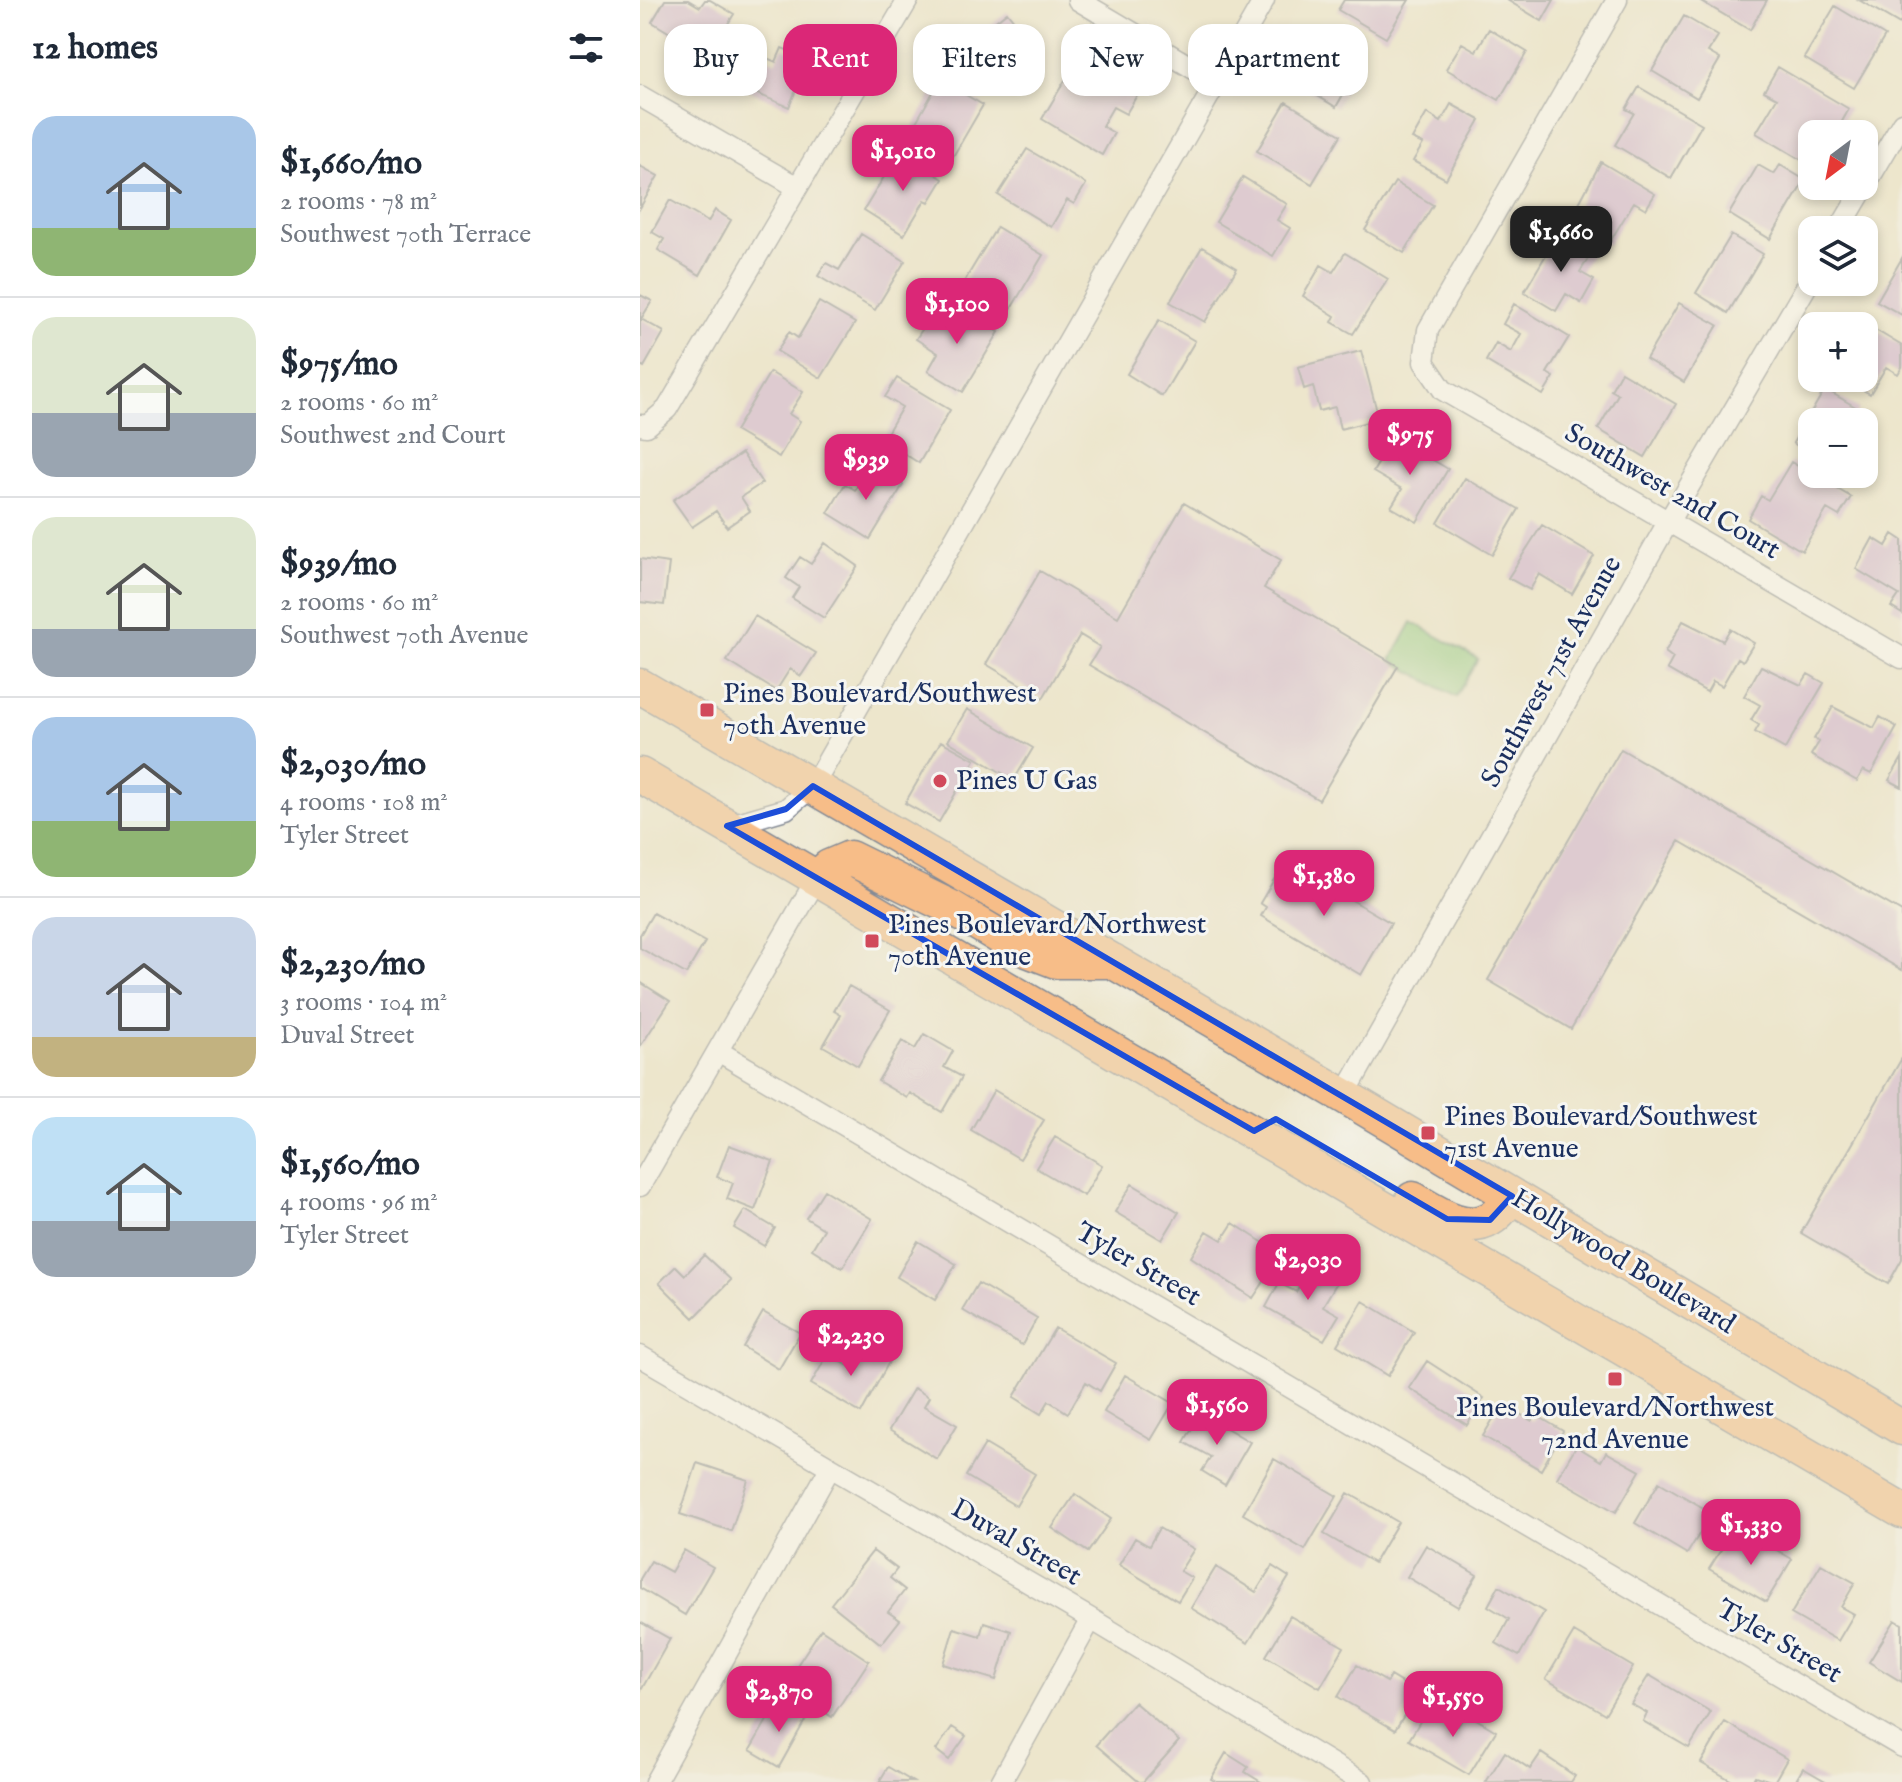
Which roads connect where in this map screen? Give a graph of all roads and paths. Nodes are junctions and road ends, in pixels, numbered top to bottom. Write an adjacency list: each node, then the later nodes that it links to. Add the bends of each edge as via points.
1 (908, 0): 10 (street)
2 (1078, 0): 6 (street)
3 (1264, 0): 5 (street)
4 (1617, 0): 14 (street, Southwest 2nd Court, via 1428,330 1424,362 1443,390)
5 (1250, 24)
6 (1188, 65)
7 (640, 96): 10 (street)
8 (1208, 96): 18 (street)
9 (1902, 123): 11 (street)
10 (797, 187): 13 (street, via 667,409)
11 (1847, 216)
12 (1801, 296): 14 (street, Southwest 71st Avenue)
13 (644, 426)
14 (1667, 524): 15 (street, Southwest 2nd Court); 23 (street, Southwest 71st Avenue)
15 (1902, 658)
16 (640, 686): 18 (highway, Hollywood Boulevard)
17 (640, 775): 19 (highway)
18 (813, 786): 19 (street, via 786,809); 21 (highway, Hollywood Boulevard)
19 (727, 826): 20 (highway)
20 (817, 878): 21 (highway, via 850,858 1012,944 1056,961); 22 (street); 24 (highway)
21 (1113, 961): 23 (highway, Hollywood Boulevard)
22 (718, 1051): 25 (street); 32 (street, Tyler Street)
23 (1344, 1096): 26 (highway, Hollywood Boulevard)
24 (1254, 1131): 26 (highway, via 1276,1119 1447,1219 1490,1220); 30 (highway)
25 (640, 1186)
26 (1512, 1196): 28 (highway, Hollywood Boulevard)
27 (640, 1356): 29 (street, Duval Street)
28 (1902, 1428)
29 (830, 1468): 31 (street, Duval Street); 34 (street)
30 (1902, 1511)
31 (1091, 1619): 33 (street, Duval Street); 35 (street)
32 (1902, 1747)
33 (1354, 1780)
34 (655, 1782)
35 (1001, 1782)

